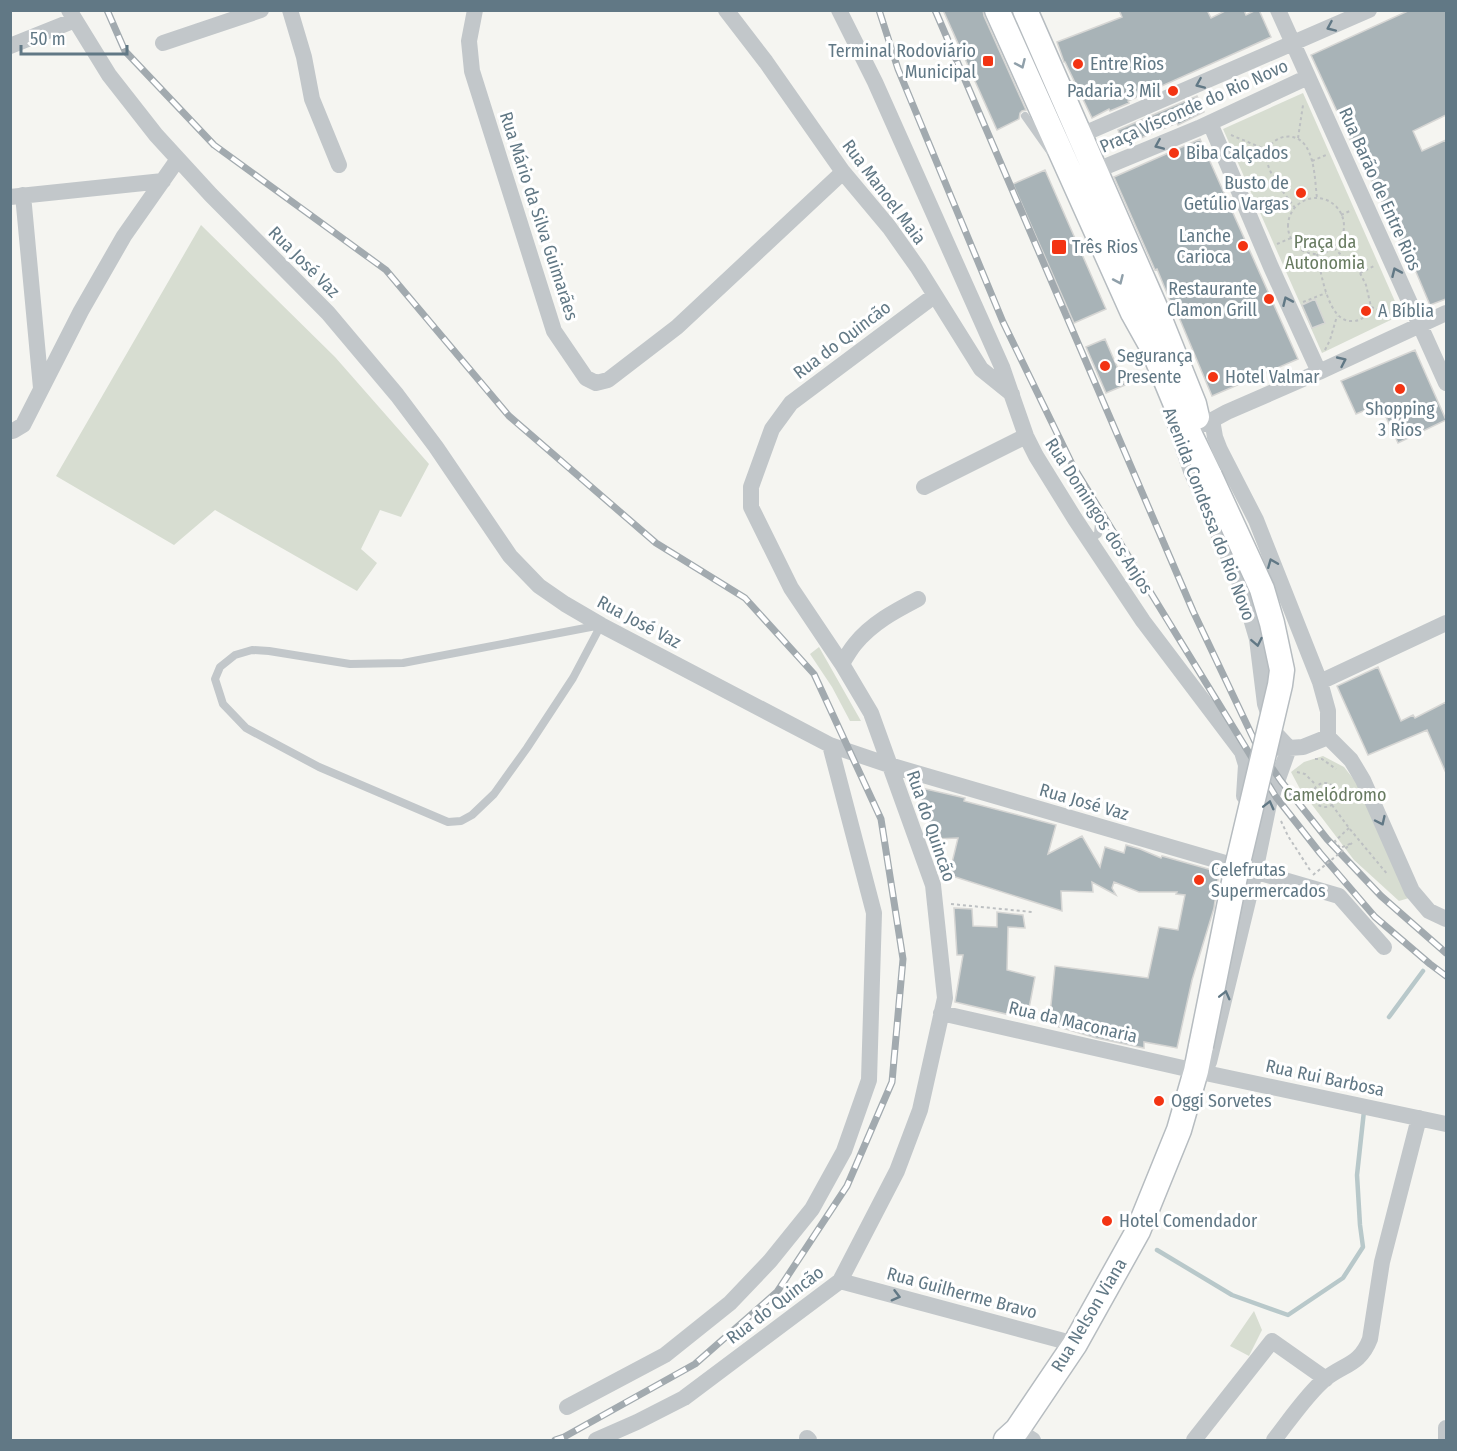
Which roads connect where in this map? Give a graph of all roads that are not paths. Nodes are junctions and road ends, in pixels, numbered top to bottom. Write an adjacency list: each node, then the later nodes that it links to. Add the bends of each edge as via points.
1 (261, 10): 11 (street)
2 (290, 10): 19 (street, via 312,99)
3 (475, 10): 21 (street, Rua Mário da Silva Guimarães, via 469,41 472,71 554,331 585,378 596,383 608,380 677,327)
4 (726, 10): 21 (street, Rua Manoel Maia)
5 (839, 10): 32 (street, Rua Domingos dos Anjos, via 875,82)
6 (997, 10): 17 (main road, Avenida Condessa do Rio Novo, one-way to 17)
7 (1025, 10): 17 (main road, Avenida Condessa do Rio Novo)
8 (1278, 10): 12 (street, Rua Barão de Entre Rios)
9 (1369, 10): 12 (street, Praça Visconde do Rio Novo, one-way to 12)
10 (72, 15): 13 (street); 18 (street, Rua José Vaz, via 109,75)
11 (163, 43)
12 (1293, 44): 14 (street, Rua Barão de Entre Rios); 17 (street, Praça Visconde do Rio Novo, one-way to 17)
13 (10, 46)
14 (1308, 76): 16 (street, Praça Visconde do Rio Novo); 28 (street, Rua Barão de Entre Rios, one-way to 14)
15 (1025, 116): 24 (lane)
16 (1210, 123): 20 (street, Praça Visconde do Rio Novo, one-way to 20); 29 (street, one-way to 16, via 1271,267)
17 (1069, 140): 20 (main road, Avenida Condessa do Rio Novo); 24 (main road, Avenida Condessa do Rio Novo)
18 (178, 159): 22 (street); 41 (street, Rua José Vaz, via 328,314 398,395 510,556 539,586)
19 (339, 165)
20 (1095, 171): 24 (street); 34 (main road, Avenida Condessa do Rio Novo)
21 (843, 172): 25 (street, Rua Manoel Maia, via 889,226)
22 (163, 181): 23 (street); 31 (street, via 124,236)
23 (17, 196): 31 (street)
24 (1083, 201): 26 (main road, Avenida Condessa do Rio Novo, one-way to 26)
25 (934, 296): 32 (street, Rua Manoel Maia, via 981,369); 42 (street, Rua do Quincão, via 791,403 772,429 751,487 751,507 791,588)
26 (1134, 313): 34 (main road, Avenida Condessa do Rio Novo, via 1179,412); 46 (street, Avenida Condessa do Rio Novo, one-way to 46, via 1191,471 1242,588 1257,639 1265,704 1275,733)
27 (1446, 313): 28 (street)
28 (1420, 325): 29 (street, one-way to 28); 30 (street, Rua Barão de Entre Rios)
29 (1320, 365): 34 (street, via 1227,412)
30 (1446, 384)
31 (41, 389): 33 (street, via 23,425)
32 (1013, 394): 35 (street, Rua Domingos dos Anjos)
33 (12, 431)
34 (1204, 433): 43 (street, Avenida Condessa do Rio Novo, one-way to 34, via 1256,520 1215,437); 54 (main road, Rua Nelson Viana, bridge, via 1210,476 1262,589 1281,670)
35 (1026, 436): 36 (street); 38 (street, Rua Domingos dos Anjos)
36 (924, 486)
37 (1099, 522): 38 (lane, via 1098,534)
38 (1089, 540): 47 (street, Rua Domingos dos Anjos, via 1143,621)
39 (918, 599): 42 (street, via 867,632)
40 (1446, 623): 43 (street)
41 (601, 625): 41 (lane, via 403,663 350,664 252,650 235,655 220,667 215,680 223,704 246,728 319,767 448,822 461,821 494,794 573,678); 45 (street, Rua José Vaz)
42 (842, 664): 48 (street, Rua do Quincão, via 871,713)
43 (1320, 682): 44 (street, Avenida Condessa do Rio Novo, via 1328,711)
44 (1328, 737): 46 (street); 51 (street, one-way to 51, via 1351,760 1362,780 1412,891 1429,911)
45 (830, 745): 48 (street, Rua José Vaz); 60 (street, via 874,913 869,1080 844,1151 812,1209 770,1262 730,1303 665,1355)
46 (1289, 748): 47 (street); 50 (street, one-way to 46, via 1269,804)
47 (1242, 752): 49 (street, via 1246,765 1244,799)
48 (889, 765): 49 (street, Rua José Vaz); 53 (street, Rua do Quincão, via 933,885 945,998)
49 (1229, 865): 50 (street, Rua José Vaz); 54 (street)
50 (1255, 872): 52 (street, Rua José Vaz, via 1339,896); 54 (street, one-way to 50)
51 (1446, 919)
52 (1384, 947)
53 (941, 1013): 54 (street, Rua da Maconaria); 57 (street, Rua do Quincão, via 920,1110 897,1171)
54 (1196, 1070): 55 (street, Rua Rui Barbosa); 58 (main road, Rua Nelson Viana, via 1179,1130 1138,1231)
55 (1419, 1118): 56 (street, Rua Rui Barbosa); 59 (street, via 1382,1262 1370,1339 1352,1364)
56 (1446, 1124)
57 (840, 1281): 58 (street, Rua Guilherme Bravo, one-way to 58); 63 (street, Rua do Quincão, via 684,1398)
58 (1074, 1344): 62 (main road, Rua Nelson Viana)
59 (1326, 1378): 64 (street, via 1272,1341); 65 (street)
60 (567, 1407)
61 (1446, 1428): 66 (street)
62 (1019, 1437)
63 (596, 1440)
64 (1194, 1440)
65 (1274, 1440)
66 (1446, 1440)

